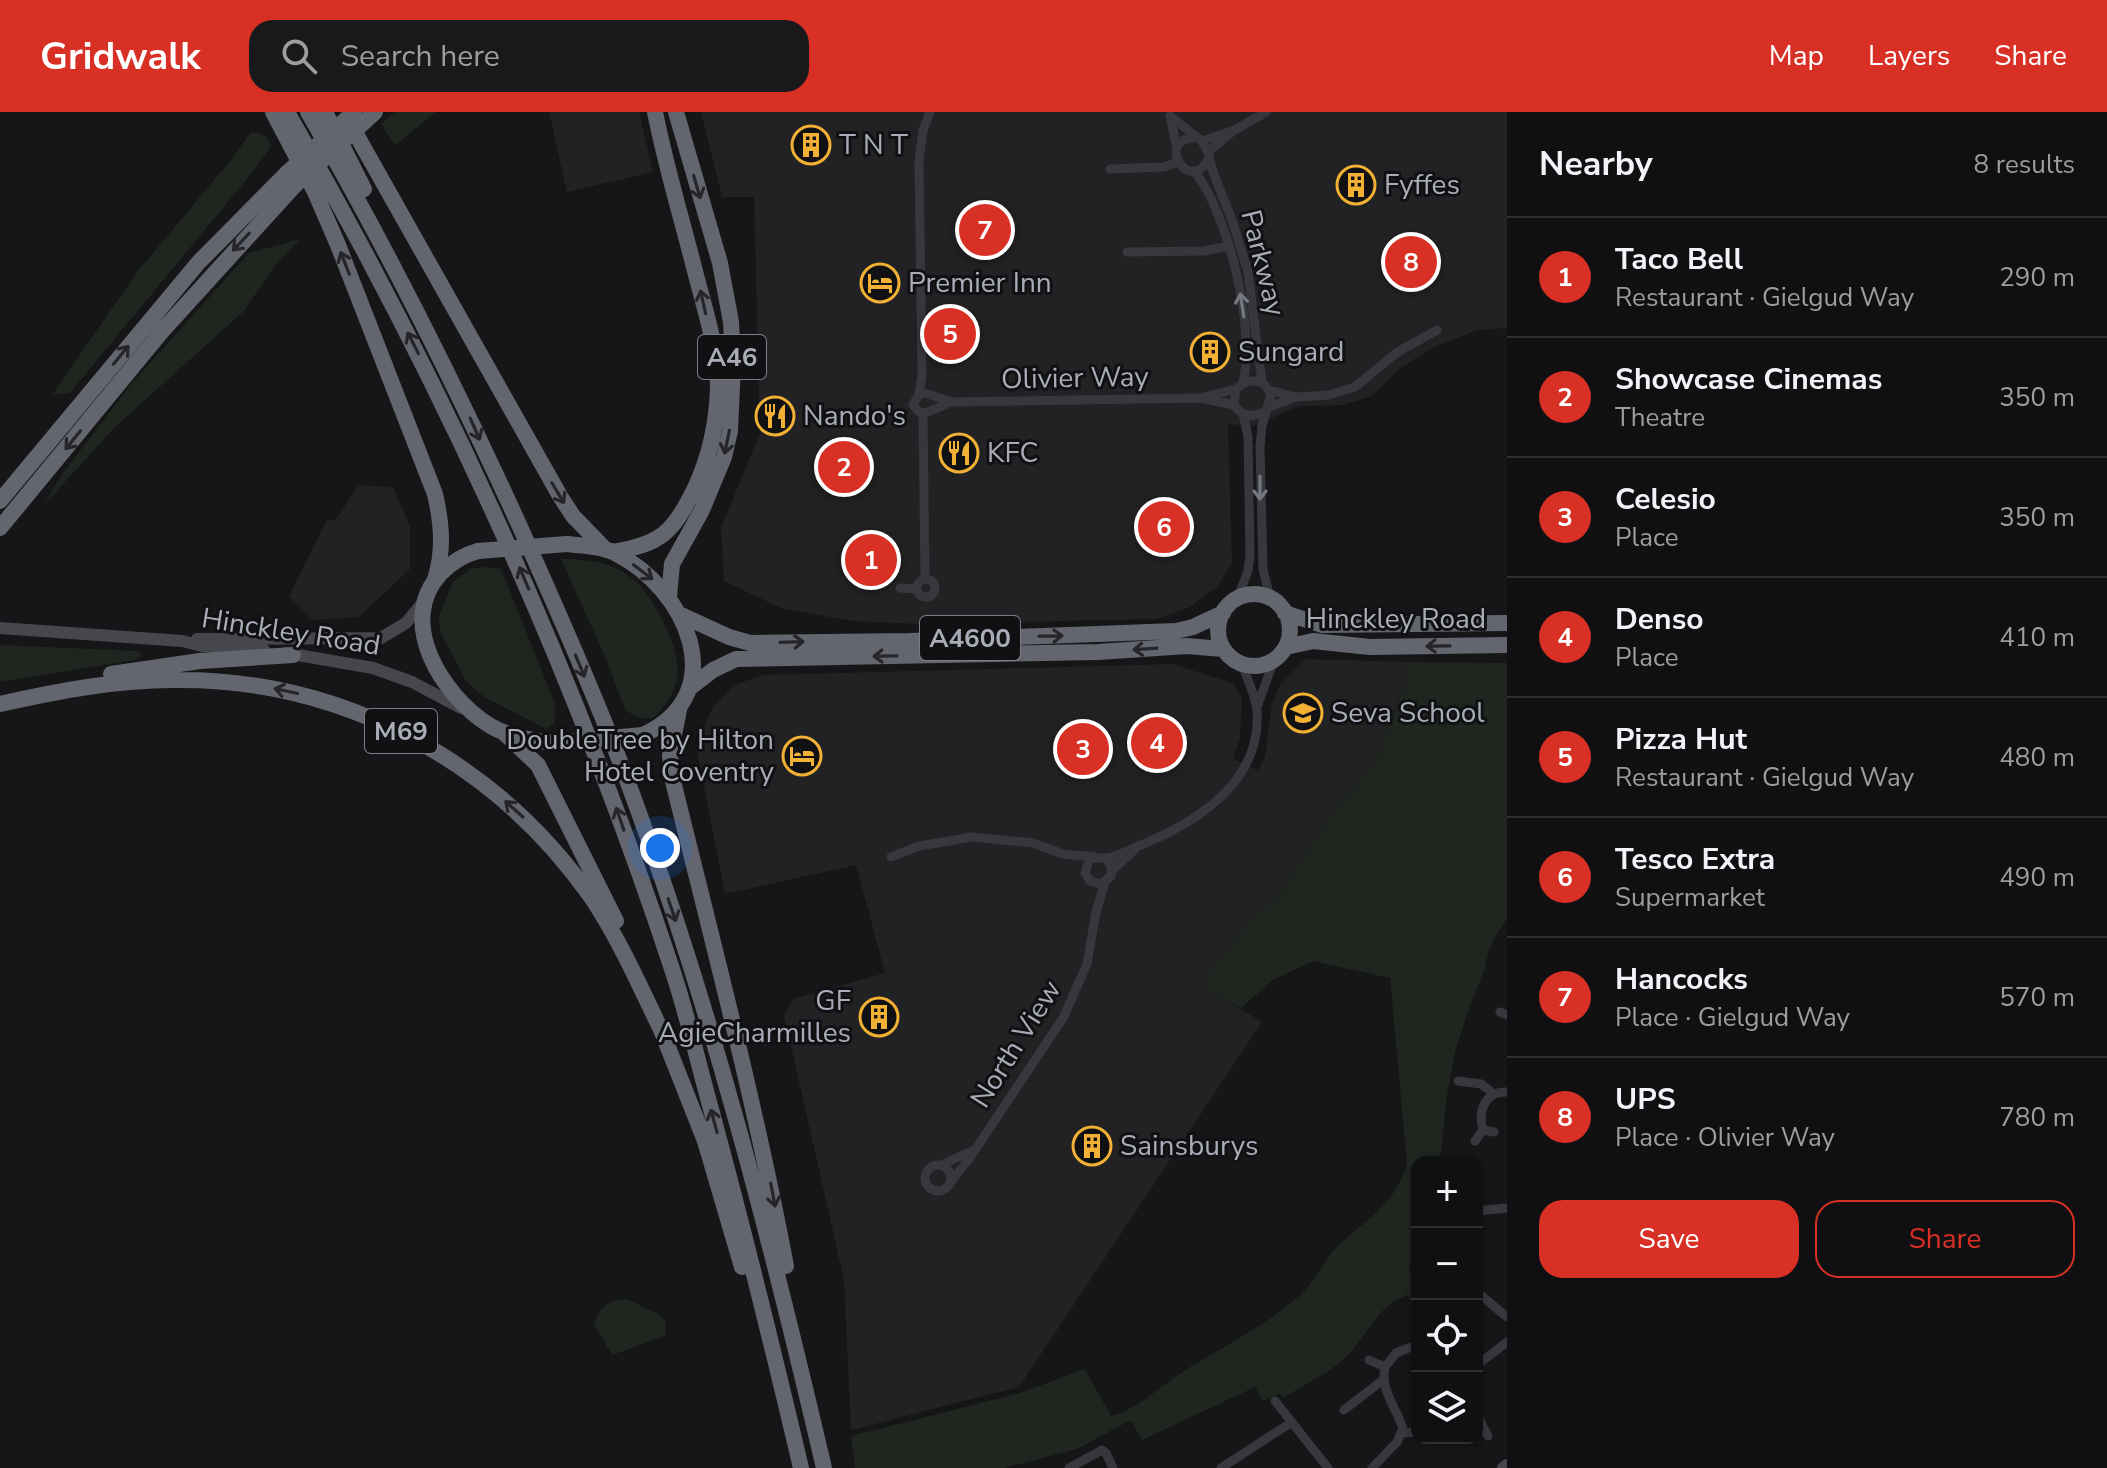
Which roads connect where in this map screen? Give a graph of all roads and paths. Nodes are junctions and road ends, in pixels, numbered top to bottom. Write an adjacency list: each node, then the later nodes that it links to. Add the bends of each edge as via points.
1 (273, 112): 38 (highway, one-way to 1, via 442,540 435,494 338,245)
2 (287, 112): 98 (highway, one-way to 2, via 674,975 606,778 537,606 458,433)
3 (308, 112): 22 (highway)
4 (325, 112): 22 (highway)
5 (375, 112): 19 (highway, bridge)
6 (655, 112): 36 (highway, A46, one-way to 6, via 650,544 675,523 706,465 715,424 718,384 712,342)
7 (676, 112): 41 (highway, A46, one-way to 41, via 720,263 733,364 724,457 672,564)
8 (930, 112): 26 (street, via 919,161)
9 (1266, 112): 12 (street)
10 (1169, 114): 13 (street); 14 (street)
11 (349, 115): 19 (highway, bridge); 36 (highway, one-way to 36, via 560,496)
12 (1233, 131): 13 (street); 15 (street)
13 (1199, 140): 14 (street, via 1185,139); 15 (street)
14 (1177, 148): 16 (street)
15 (1208, 154): 18 (street, via 1203,167); 25 (street, Parkway, via 1248,272)
16 (1177, 162): 17 (street); 18 (street)
17 (1110, 169)
18 (1194, 171): 20 (street, Parkway, via 1208,191)
19 (290, 180): 34 (highway, one-way to 19, via 198,263); 35 (highway, one-way to 35)
20 (1229, 246): 21 (street); 24 (street, Parkway, one-way to 20, via 1247,369 1244,320)
21 (1127, 252)
22 (405, 285): 99 (highway, one-way to 99, via 540,571 624,771 693,970 741,1137)
23 (1437, 330): 27 (street, via 1396,353 1355,387)
24 (1240, 386): 25 (street); 28 (street, Olivier Way); 30 (street)
25 (1266, 386): 27 (street); 31 (street, via 1271,401)
26 (926, 395): 29 (street, Olivier Way); 32 (street); 32 (street, via 913,405)
27 (1296, 397): 31 (street)
28 (1200, 398): 29 (street, Olivier Way); 30 (street, Olivier Way)
29 (951, 402): 32 (street, Olivier Way)
30 (1234, 405): 33 (street)
31 (1267, 409): 33 (street); 44 (street, one-way to 44, via 1260,436 1260,504)
32 (927, 411): 37 (street)
33 (1243, 414): 42 (street, via 1250,555)
34 (0, 501)
35 (0, 528)
36 (610, 551): 38 (highway, bridge, via 567,544 478,551 455,561); 41 (highway, one-way to 41, via 637,566)
37 (925, 579): 40 (street); 40 (street, via 933,583 932,595 924,597)
38 (435, 580): 43 (highway)
39 (900, 588): 40 (street)
40 (917, 589)
41 (669, 596): 47 (highway)
42 (1238, 597): 44 (highway); 45 (highway)
43 (426, 598): 50 (main road, Hinckley Road, via 406,623 381,638); 62 (highway, via 423,628 430,656 450,691)
44 (1270, 598): 46 (highway)
45 (1223, 613): 47 (highway, A4600, one-way to 45, via 729,637 767,643 1176,631); 53 (highway, via 1217,632)
46 (1285, 613): 48 (highway, Hinckley Road, via 1322,625); 52 (highway, via 1290,634)
47 (679, 614): 57 (highway, via 692,656)
48 (1507, 623)
49 (0, 628): 50 (main road, Hinckley Road)
50 (182, 641): 54 (main road, Hinckley Road)
51 (1507, 645): 52 (highway, Hinckley Road, one-way to 52, via 1370,647 1313,641)
52 (1286, 647): 55 (highway)
53 (1223, 649): 56 (highway); 57 (highway, A4600, one-way to 57, via 736,659)
54 (293, 655): 58 (highway, via 169,665); 62 (main road, Hinckley Road, via 384,672)
55 (1274, 660): 56 (highway); 60 (street)
56 (1242, 664): 60 (street)
57 (691, 687): 61 (highway)
58 (0, 697)
59 (0, 704): 72 (highway, M69, one-way to 59, via 607,922 569,868 495,793 411,736 302,694 238,683 120,683)
60 (1257, 707): 64 (street, via 1251,754 1226,794 1199,815)
61 (679, 710): 63 (highway, bridge, via 643,735 554,743); 99 (highway, one-way to 99, via 670,755 672,777 767,1164)
62 (478, 717): 63 (highway)
63 (503, 732): 72 (highway, via 538,765 634,958)
64 (1138, 847): 67 (street); 68 (street)
65 (1063, 854): 66 (street, via 1036,843 972,837); 67 (street); 69 (street)
66 (891, 857)
67 (1100, 858): 68 (street); 69 (street, via 1086,864)
68 (1112, 871): 70 (street)
69 (1088, 877): 70 (street, via 1096,884); 71 (street)
70 (1105, 882): 71 (street)
71 (1096, 912): 77 (street, North View, via 1087,964 1063,1018)
72 (664, 1036): 98 (highway, via 705,1141)
73 (1458, 1081): 75 (street, via 1481,1084)
74 (1507, 1092): 75 (street)
75 (1494, 1094): 76 (street, via 1480,1114 1489,1131)
76 (1475, 1141)
77 (974, 1149): 78 (street, North View); 79 (street, North View)
78 (941, 1165): 79 (street, via 949,1170); 79 (street, via 925,1172 927,1186 939,1191)
79 (950, 1183)
80 (1507, 1208): 81 (street)
81 (1483, 1210)
82 (1483, 1297): 83 (street)
83 (1507, 1317)
84 (1507, 1342): 87 (street)
85 (1411, 1347): 88 (street, via 1396,1353)
86 (1369, 1360): 88 (street)
87 (1483, 1360)
88 (1385, 1367): 89 (street)
89 (1383, 1380): 91 (street); 95 (street)
90 (1275, 1401): 92 (street)
91 (1344, 1410)
92 (1292, 1422): 97 (street); 102 (street)
93 (1483, 1426): 96 (street)
94 (1411, 1432): 95 (street)
95 (1402, 1433): 103 (street)
96 (1488, 1436)
97 (1226, 1467)
98 (801, 1468)
99 (824, 1468)
100 (1069, 1468): 101 (street, via 1102,1450)
101 (1113, 1468)
102 (1328, 1468)
103 (1372, 1468)

